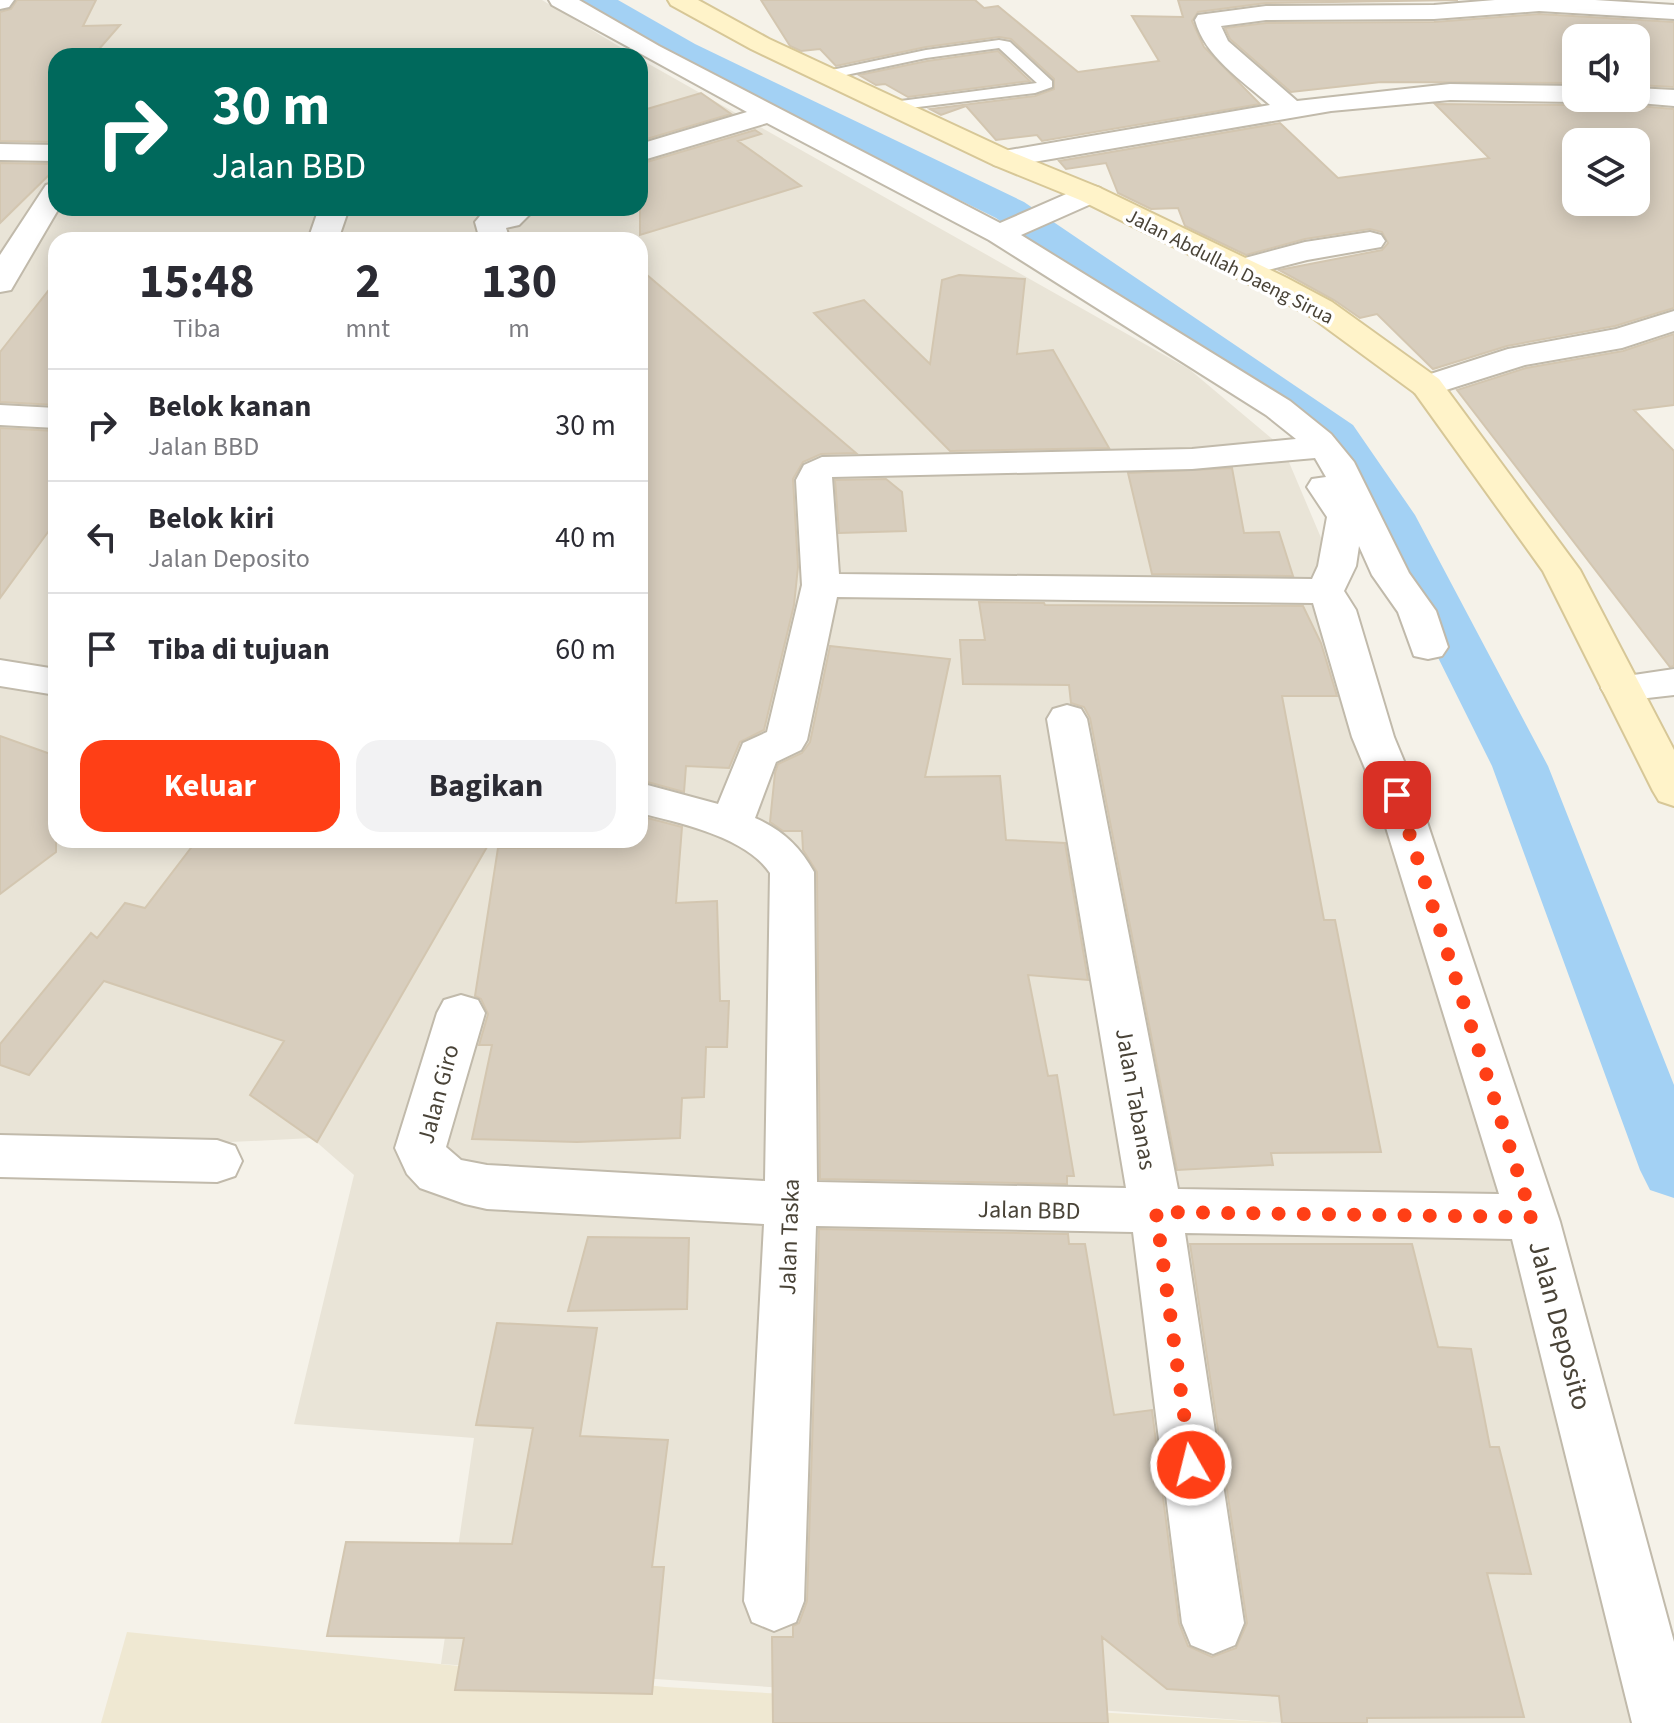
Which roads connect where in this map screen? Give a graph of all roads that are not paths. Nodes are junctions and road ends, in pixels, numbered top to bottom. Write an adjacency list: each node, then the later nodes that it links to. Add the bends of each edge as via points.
1 (561, 0): 4 (street)
2 (680, 0): 6 (main road, Jalan Abdullah Daeng Sirua)
3 (1674, 12): 11 (street, via 1511,5 1434,12 1266,13 1207,20 1219,46)
4 (645, 48)
5 (648, 50): 12 (street)
6 (827, 75): 10 (main road, Jalan Abdullah Daeng Sirua); 10 (lane, via 999,44 1047,84)
7 (1562, 94): 11 (street, via 1450,92)
8 (1650, 97): 9 (street)
9 (1674, 98)
10 (893, 106): 16 (main road, Jalan Abdullah Daeng Sirua)
11 (1290, 109): 16 (street)
12 (773, 113): 13 (street); 19 (street)
13 (648, 151)
14 (0, 152): 15 (street)
15 (48, 153)
16 (1004, 159): 17 (main road, Jalan Abdullah Daeng Sirua)
17 (1080, 198): 19 (street); 21 (main road, Jalan Abdullah Daeng Sirua)
18 (48, 202): 22 (street)
19 (1009, 229): 28 (street, via 1250,389)
20 (1370, 241): 21 (street)
21 (1241, 268): 24 (main road, Jalan Abdullah Daeng Sirua, via 1321,309)
22 (0, 283)
23 (1674, 320): 24 (street, via 1622,338 1519,356)
24 (1427, 386): 36 (main road, Jalan Abdullah Daeng Sirua, via 1561,570)
25 (0, 415): 26 (street)
26 (48, 418)
27 (1267, 427): 28 (street)
28 (1314, 449): 29 (street, via 1192,459 822,467 814,480); 30 (street, via 1345,517); 31 (street, via 1355,494 1391,575)
29 (821, 585): 30 (street); 40 (street, via 786,740 758,753)
30 (1331, 601): 31 (street); 47 (street, Jalan Deposito)
31 (1417, 611): 32 (street)
32 (1428, 647)
33 (0, 673): 34 (street)
34 (48, 681)
35 (1674, 682): 36 (street)
36 (1621, 688): 38 (main road, Jalan Abdullah Daeng Sirua)
37 (1067, 719): 46 (street, Jalan Tabanas)
38 (1674, 791)
39 (648, 800): 40 (street)
40 (731, 826): 45 (street, Jalan Taska, via 776,848 792,872)
41 (461, 1013): 44 (street, Jalan Giro, via 420,1148 438,1175 487,1187)
42 (0, 1156): 43 (street)
43 (217, 1161)
44 (527, 1189): 45 (street, Jalan BBD)
45 (791, 1204): 46 (street, Jalan BBD); 48 (street, Jalan Taska)
46 (1156, 1212): 47 (street, Jalan BBD); 49 (street, Jalan Tabanas)
47 (1532, 1217): 50 (street, Jalan Deposito)
48 (774, 1601)
49 (1213, 1623)
50 (1664, 1723)

